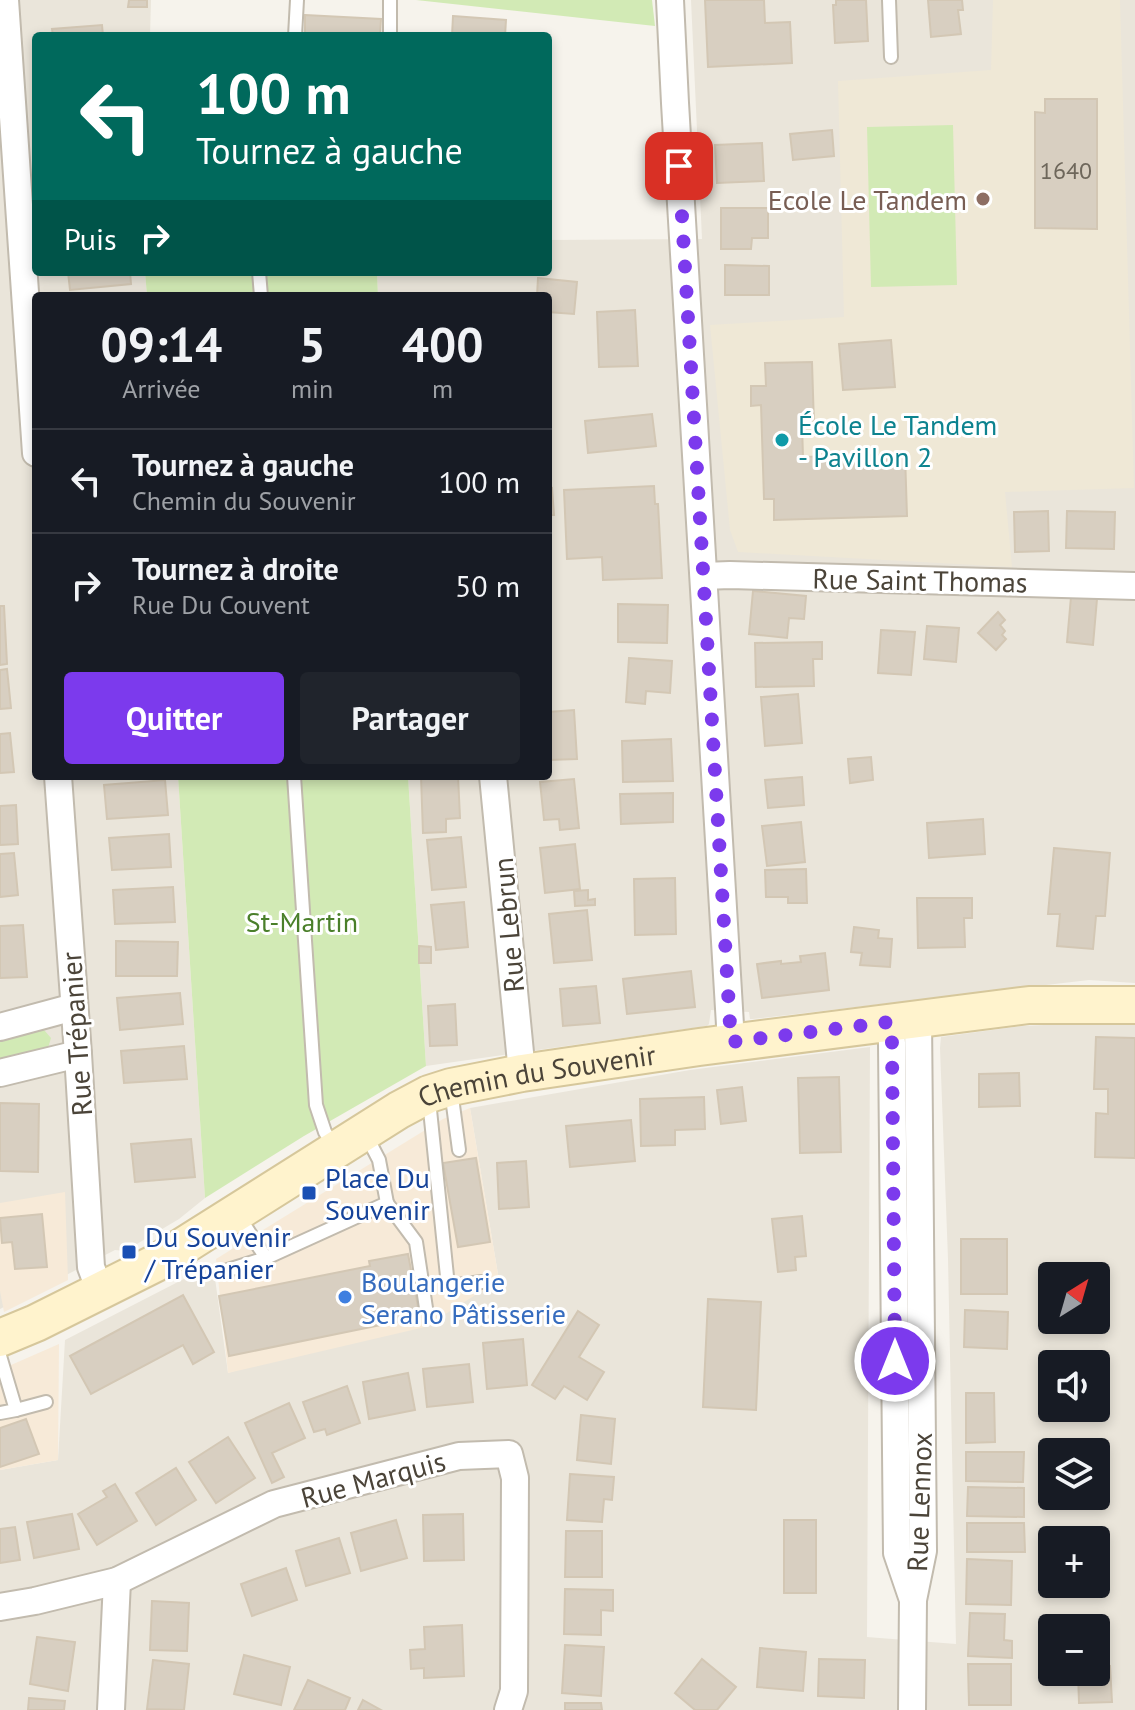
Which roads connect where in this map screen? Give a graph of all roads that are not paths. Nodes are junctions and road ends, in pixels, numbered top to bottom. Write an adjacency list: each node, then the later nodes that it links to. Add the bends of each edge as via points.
1 (5, 0): 9 (street)
2 (297, 0): 6 (lane)
3 (390, 0): 7 (lane)
4 (670, 0): 10 (street)
5 (889, 0): 8 (lane)
6 (295, 32)
7 (390, 32)
8 (891, 57)
9 (32, 395)
10 (704, 576): 11 (street, Rue Saint Thomas); 19 (street)
11 (1135, 586)
12 (58, 780): 16 (street, Rue Trépanier)
13 (294, 780): 24 (lane, via 316,1105 325,1132)
14 (493, 780): 22 (street, Rue Lebrun)
15 (1135, 1005): 17 (street, Chemin du Souvenir, via 1041,1004)
16 (74, 1007): 18 (street); 20 (street, Rue Trépanier)
17 (904, 1021): 19 (street, Chemin du Souvenir); 41 (street, Rue Lennox, via 892,1043 897,1553 913,1600)
18 (0, 1027)
19 (731, 1042): 22 (street, Chemin du Souvenir)
20 (78, 1054): 21 (street); 31 (street, Rue Trépanier, via 91,1267)
21 (0, 1073)
22 (522, 1073): 23 (street, Chemin du Souvenir)
23 (440, 1091): 24 (street, Chemin du Souvenir); 25 (lane); 30 (lane, via 448,1286)
24 (350, 1141): 26 (lane, via 379,1160); 27 (street, Chemin du Souvenir)
25 (459, 1150)
26 (387, 1203): 28 (lane); 32 (lane, via 416,1242)
27 (236, 1212): 28 (lane); 31 (street, Chemin du Souvenir, via 158,1262)
28 (266, 1258): 29 (lane)
29 (228, 1270)
30 (482, 1282)
31 (100, 1291): 33 (street, Chemin du Souvenir, via 36,1323)
32 (426, 1308)
33 (1, 1358): 35 (lane)
34 (46, 1402): 35 (lane)
35 (16, 1410): 36 (lane)
36 (0, 1413)
37 (117, 1581): 38 (street, Rue Marquis); 39 (street); 40 (street, Rue Marquis, via 274,1504 459,1456 509,1454 515,1478 514,1691)
38 (0, 1607)
39 (111, 1710)
40 (508, 1710)
41 (912, 1710)

